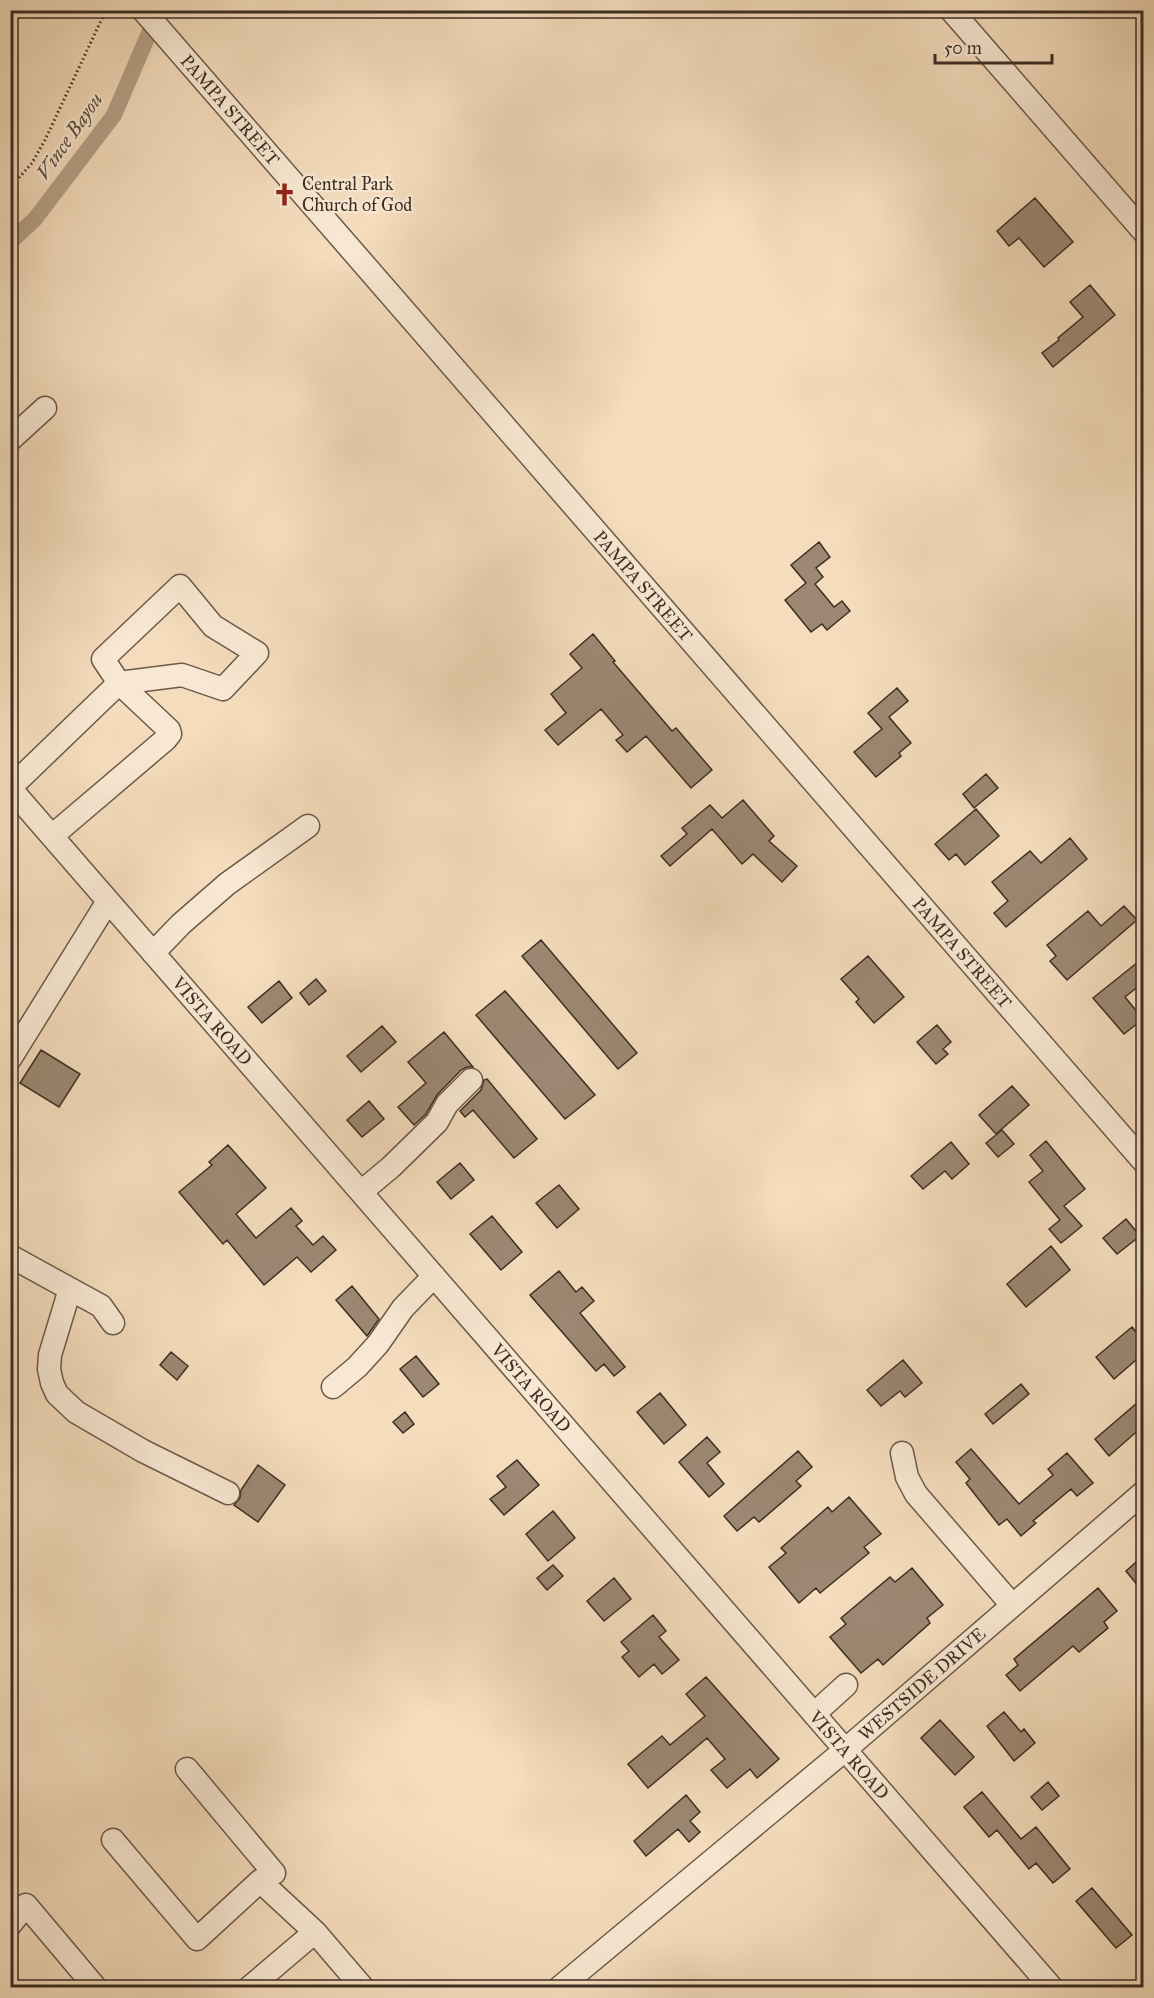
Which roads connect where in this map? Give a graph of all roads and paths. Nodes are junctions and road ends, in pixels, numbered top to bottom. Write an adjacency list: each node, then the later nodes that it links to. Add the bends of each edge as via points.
1 (106, 10): 4 (path, via 45,140 32,163)
2 (143, 10): 16 (street, PAMPA STREET)
3 (951, 10): 5 (street)
4 (10, 188)
5 (1143, 232)
6 (45, 408): 7 (street)
7 (10, 440)
8 (120, 683): 8 (street, via 103,659 180,586 213,626 257,653 223,689 182,675); 9 (street); 11 (street, via 170,734)
9 (10, 788): 11 (street, VISTA ROAD)
10 (308, 826): 13 (street, via 227,884)
11 (52, 836): 12 (street, VISTA ROAD)
12 (108, 901): 13 (street, VISTA ROAD); 14 (street)
13 (153, 953): 17 (street, VISTA ROAD)
14 (10, 1059)
15 (471, 1080): 17 (street, via 447,1104 437,1122)
16 (1143, 1162)
17 (360, 1192): 19 (street, VISTA ROAD)
18 (10, 1256): 20 (street)
19 (434, 1276): 22 (street, via 403,1308 378,1344); 28 (street, VISTA ROAD)
20 (70, 1289): 21 (street, via 101,1306); 25 (street, via 50,1355 57,1394 76,1412 142,1451)
21 (113, 1323)
22 (333, 1387)
23 (902, 1453): 26 (street, via 907,1477 916,1494)
24 (1143, 1492): 26 (street, WESTSIDE DRIVE)
25 (228, 1493)
26 (1012, 1605): 29 (street, WESTSIDE DRIVE)
27 (846, 1684): 28 (street)
28 (814, 1714): 29 (street, VISTA ROAD)
29 (845, 1750): 38 (street, WESTSIDE DRIVE); 39 (street, VISTA ROAD)
30 (187, 1769): 32 (street, via 274,1873)
31 (113, 1840): 32 (street, via 196,1939)
32 (260, 1881): 34 (street)
33 (10, 1925): 35 (street, via 26,1905)
34 (315, 1932): 36 (street); 37 (street)
35 (96, 1988)
36 (249, 1988)
37 (363, 1988)
38 (559, 1988)
39 (1052, 1988)

